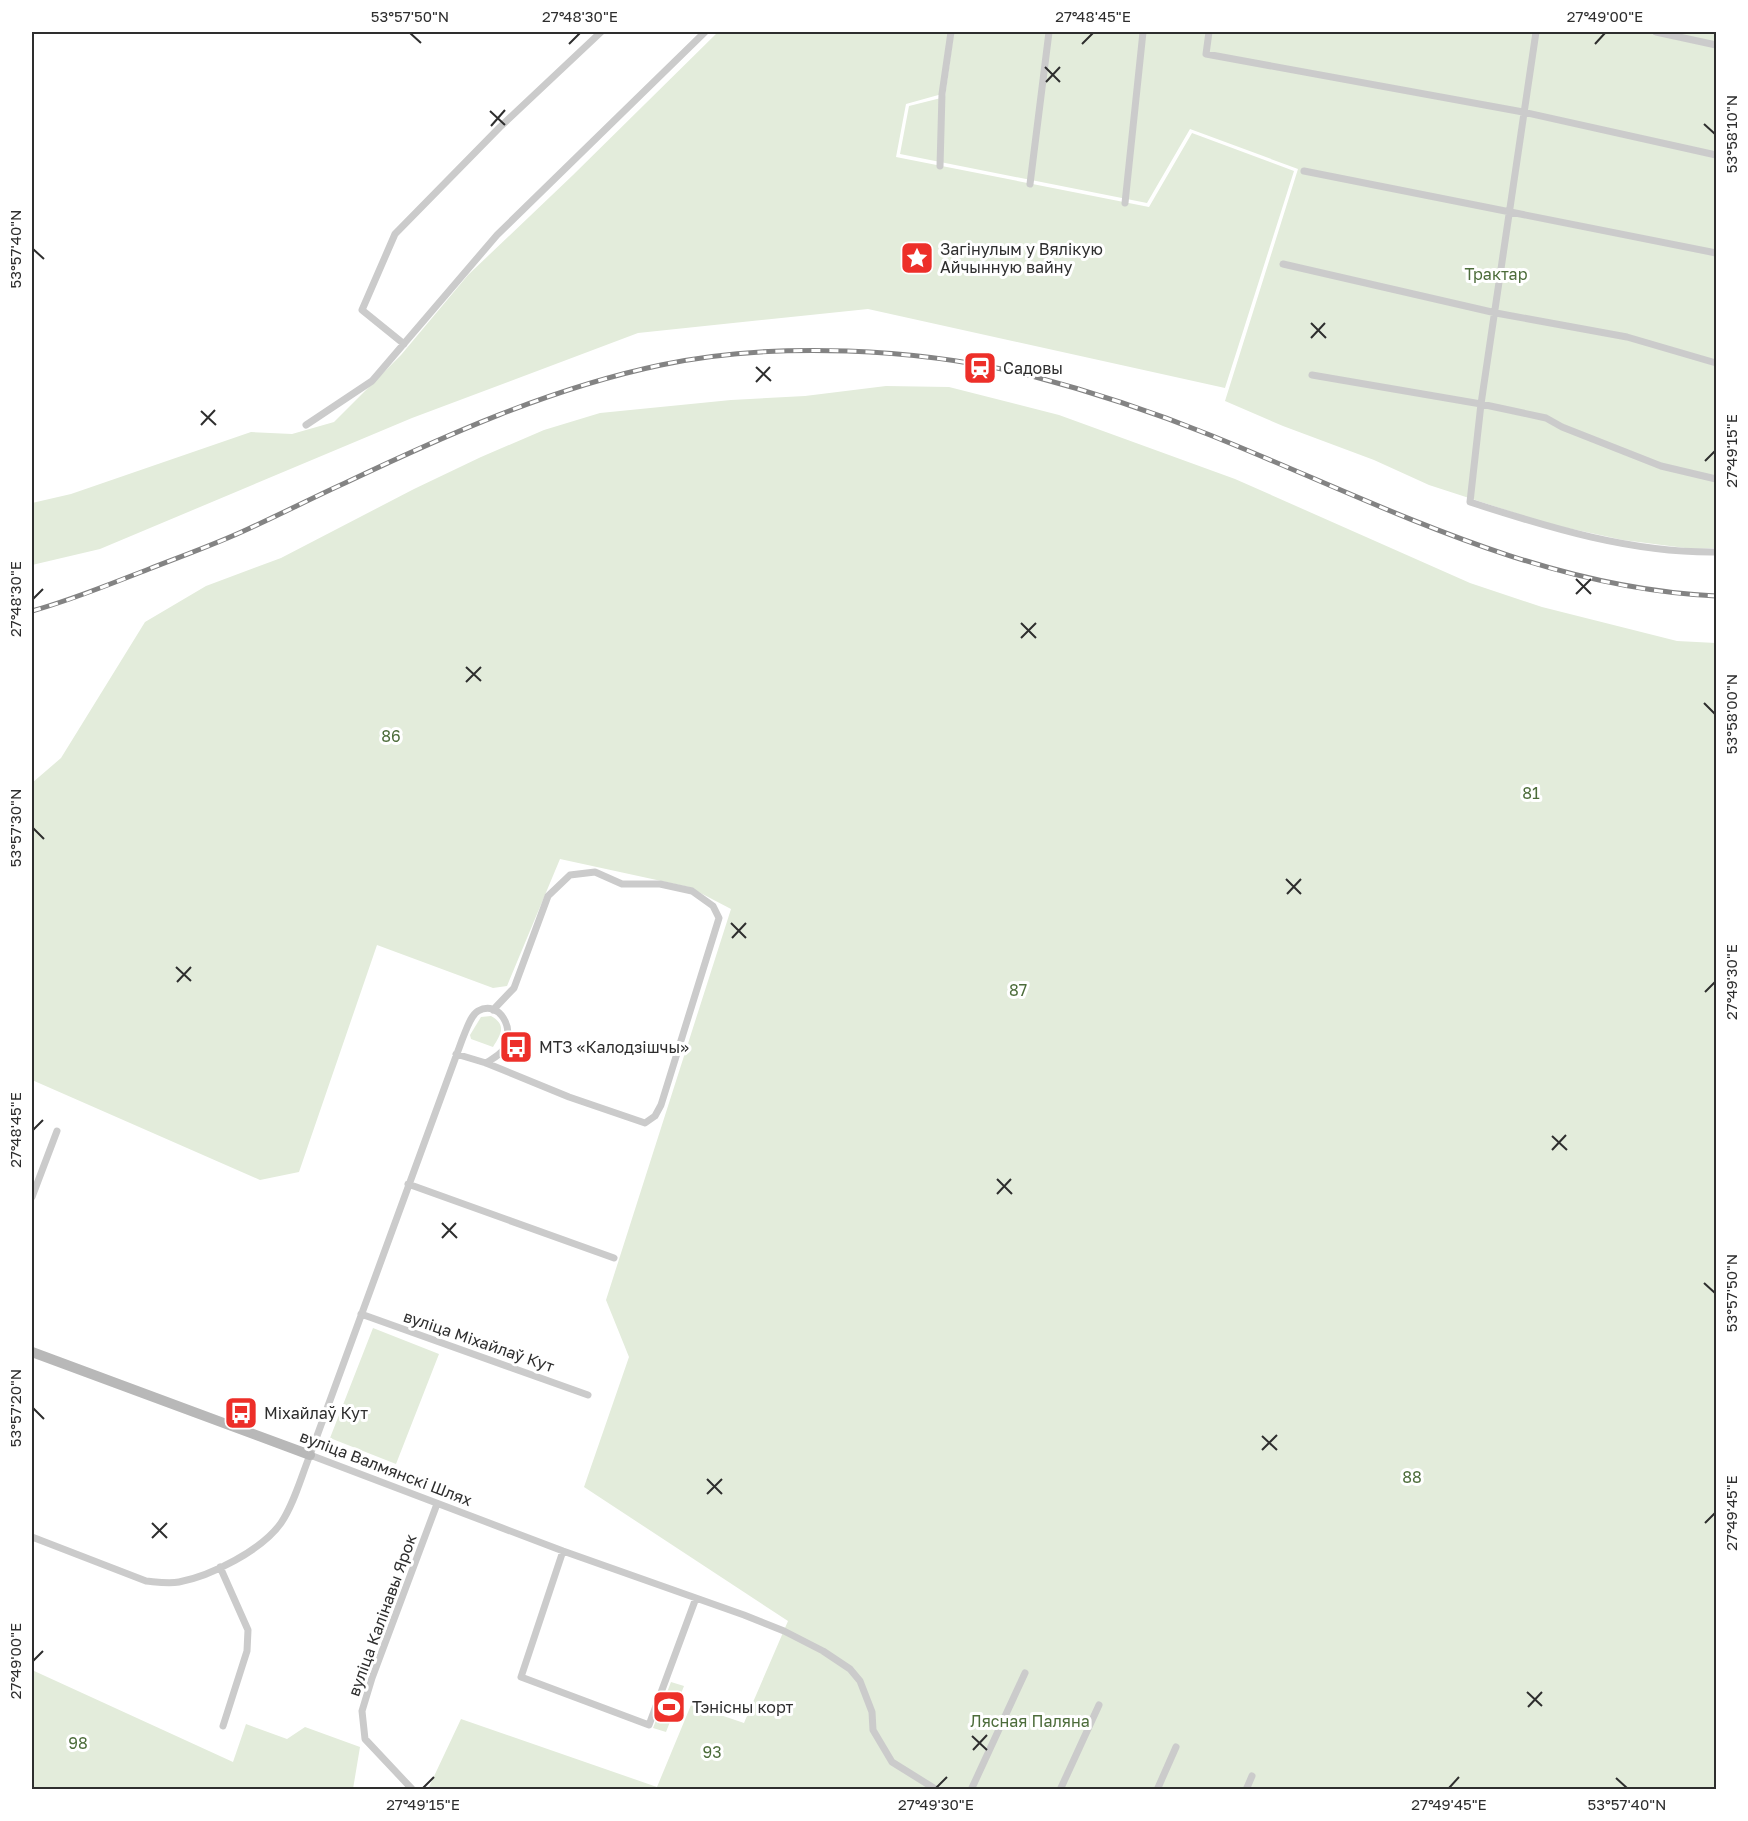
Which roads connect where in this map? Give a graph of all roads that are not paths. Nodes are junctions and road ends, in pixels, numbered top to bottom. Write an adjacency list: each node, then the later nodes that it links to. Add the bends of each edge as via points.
1 (601, 32): 20 (street, via 395,234 362,310)
2 (705, 32): 20 (street, via 497,235)
3 (951, 32): 12 (street, via 942,94)
4 (1049, 32): 14 (street)
5 (1143, 32): 15 (street)
6 (1209, 32): 10 (street, via 1206,54)
7 (1536, 32): 10 (street)
8 (1656, 32): 9 (street)
9 (1716, 45)
10 (1522, 112): 11 (street); 16 (street)
11 (1716, 155)
12 (940, 166)
13 (1304, 171): 16 (street)
14 (1030, 184)
15 (1125, 203)
16 (1510, 212): 17 (street); 19 (street)
17 (1716, 253)
18 (1283, 264): 19 (street)
19 (1496, 313): 21 (street, via 1627,337); 23 (street)
20 (404, 344): 24 (street, via 372,381)
21 (1716, 363)
22 (1312, 375): 23 (street)
23 (1481, 404): 25 (street, via 1546,418 1661,466); 26 (street, via 1470,502 1548,527 1622,543)
24 (306, 425)
25 (1716, 479)
26 (1716, 552)
27 (493, 1010): 28 (street, via 478,1011); 29 (street, via 507,1021 508,1039 500,1054); 29 (street, via 514,988 548,896 570,876 595,872 622,884 660,884 692,891 713,906 719,918 661,1105 645,1123)
28 (456, 1054): 29 (street); 31 (street)
29 (486, 1063)
30 (57, 1131): 32 (street)
31 (408, 1184): 33 (street); 34 (street)
32 (32, 1197)
33 (614, 1258)
34 (361, 1314): 36 (street, вуліца Міхайлаў Кут); 37 (street)
35 (32, 1352): 37 (street, вуліца Валмянскі Шлях)
36 (588, 1395)
37 (310, 1455): 38 (street, вуліца Валмянскі Шлях); 41 (street, via 283,1520 272,1535)
38 (437, 1504): 40 (street, вуліца Валмянскі Шлях); 48 (street, вуліца Калінавы Ярок, via 362,1711 365,1739)
39 (32, 1537): 41 (street, via 146,1581 178,1582)
40 (563, 1551): 42 (street, вуліца Валмянскі Шлях); 42 (street, via 521,1677 649,1725)
41 (220, 1567): 45 (street, via 248,1630 247,1651)
42 (696, 1598): 49 (street, вуліца Валмянскі Шлях, via 803,1641 850,1669 860,1681 872,1712 873,1730 892,1762)
43 (1025, 1673): 50 (street)
44 (1099, 1705): 51 (street)
45 (223, 1726)
46 (1176, 1747): 52 (street)
47 (1252, 1776): 53 (street)
48 (412, 1789)
49 (937, 1790)
50 (971, 1790)
51 (1060, 1790)
52 (1157, 1790)
53 (1246, 1790)

